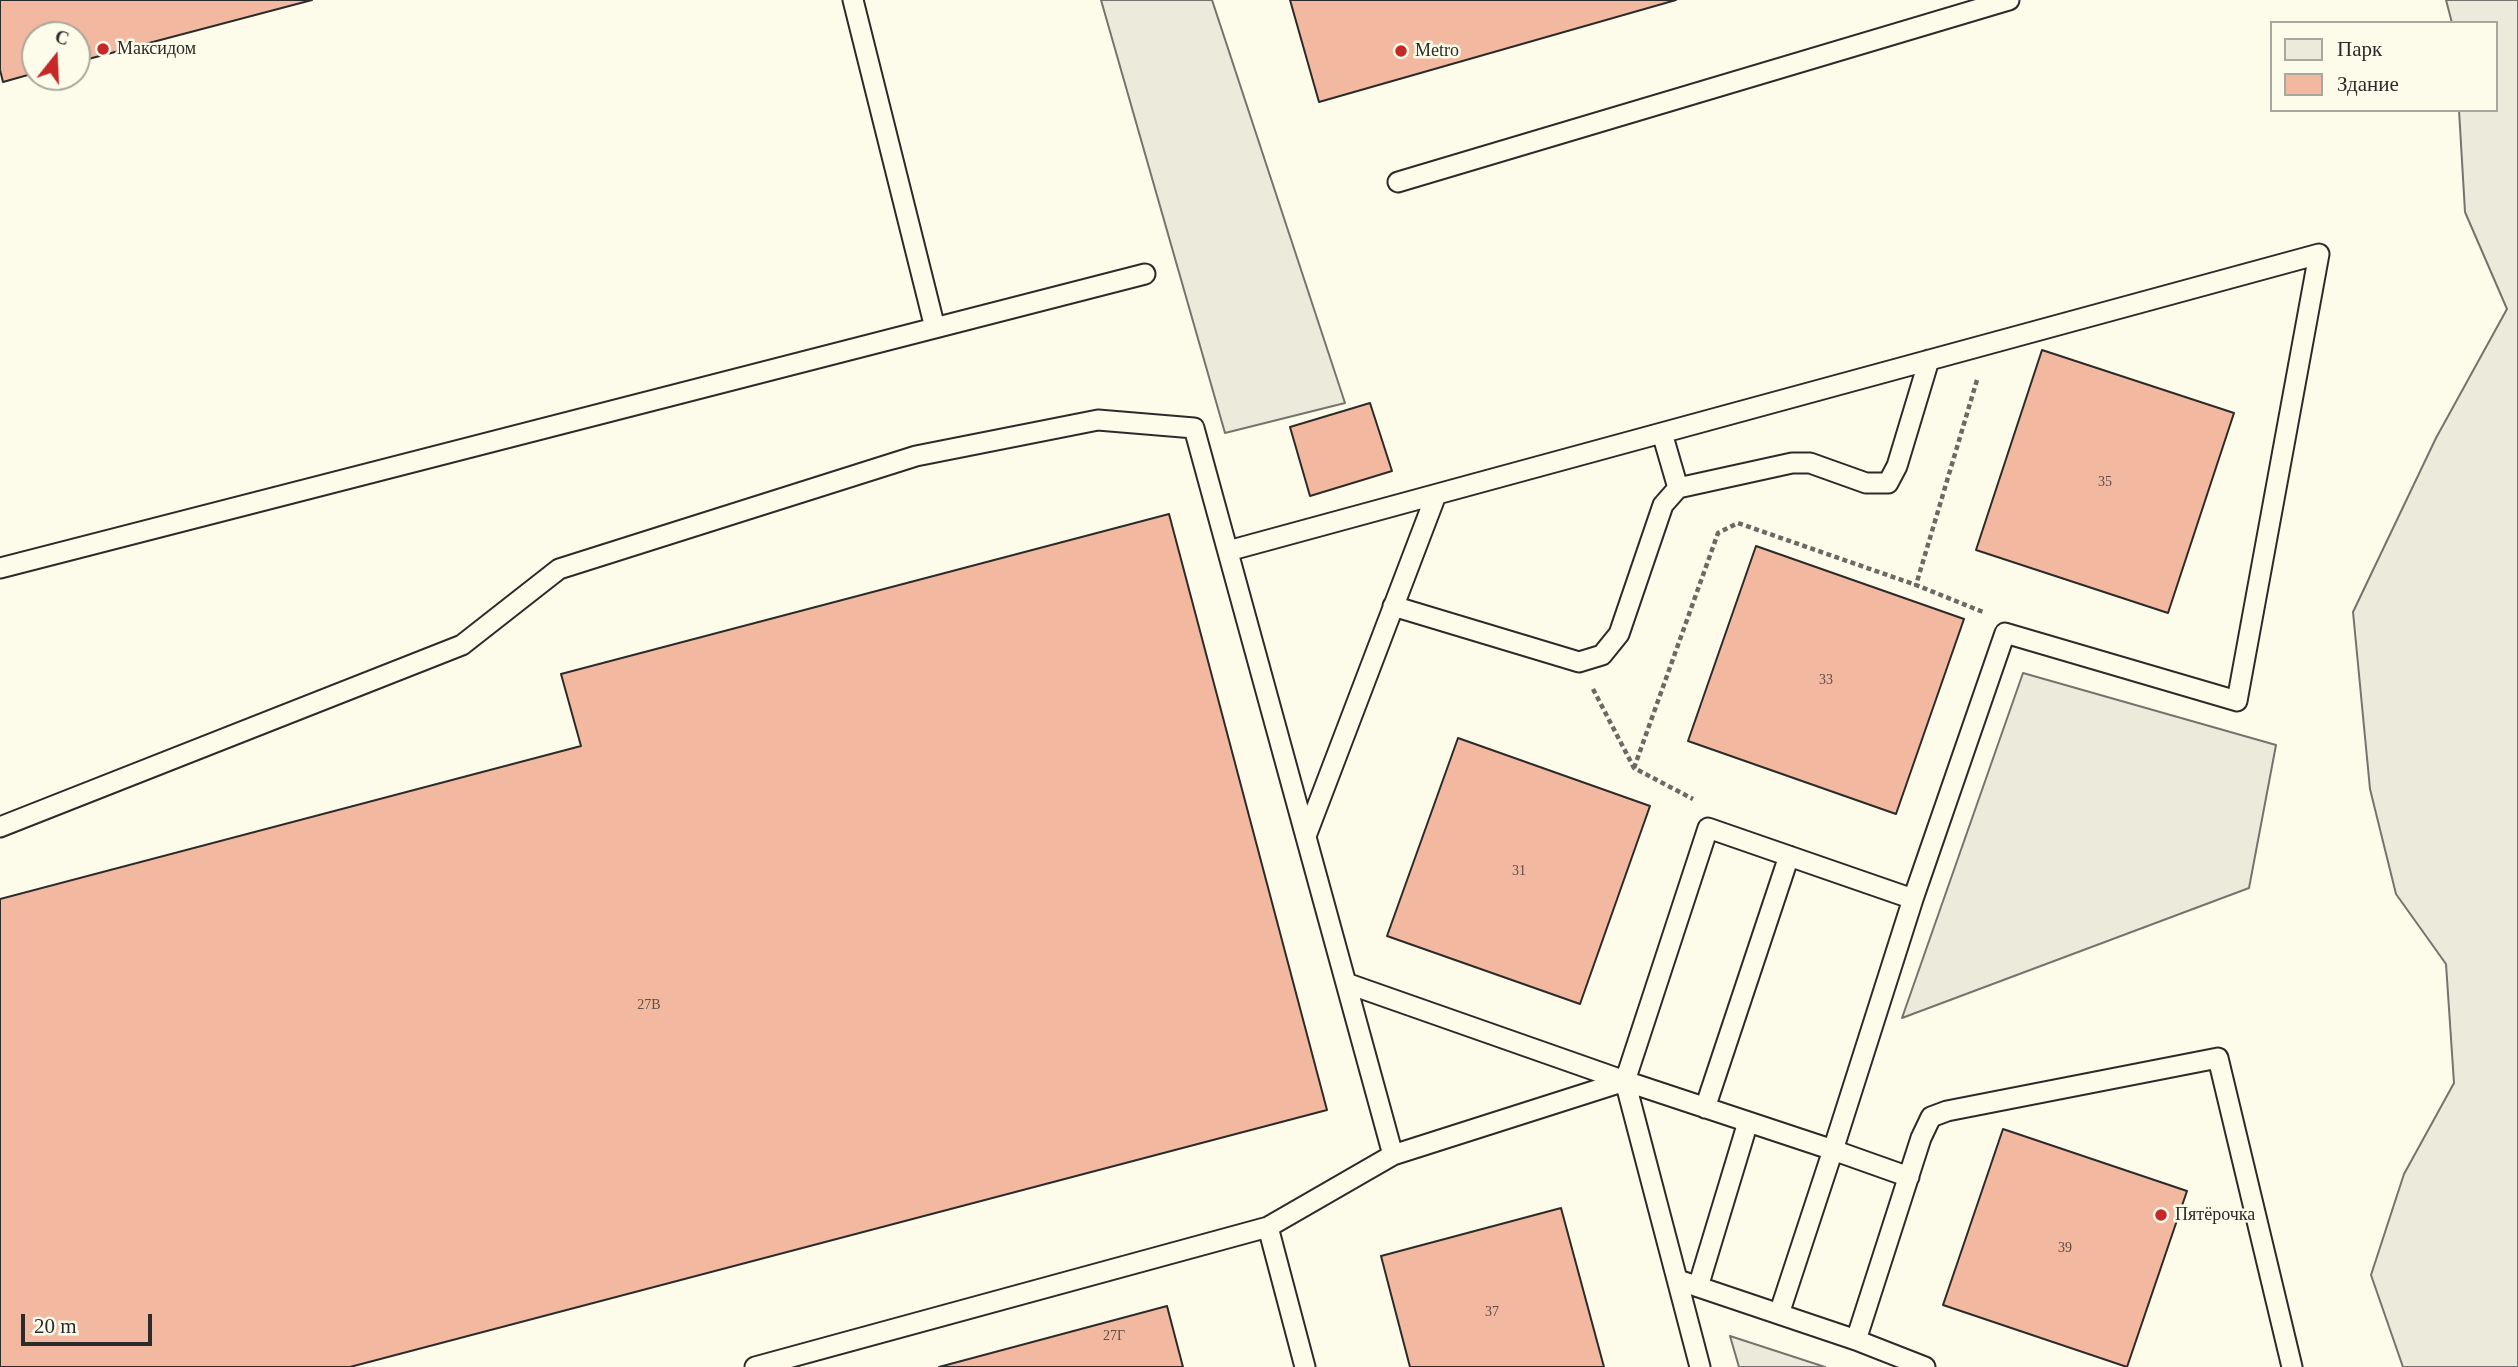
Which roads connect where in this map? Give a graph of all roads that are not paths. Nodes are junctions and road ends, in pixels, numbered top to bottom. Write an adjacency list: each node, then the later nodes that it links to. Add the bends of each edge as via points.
1 (853, 0): 5 (lane)
2 (2009, 0): 3 (lane)
3 (1398, 182)
4 (1145, 274): 5 (lane)
5 (935, 328): 11 (lane)
6 (1930, 360): 7 (lane); 8 (lane, via 1888,482 1866,483 1810,463 1792,463); 16 (lane, via 2319,254 2237,701 2005,633)
7 (1662, 433): 8 (lane); 9 (lane)
8 (1678, 488): 12 (lane, via 1663,505 1619,634 1602,655 1579,662)
9 (1436, 495): 10 (lane); 12 (lane)
10 (1228, 551): 13 (lane, via 1194,428 1098,420 916,456 559,569 462,645); 14 (lane)
11 (0, 568)
12 (1393, 606): 14 (lane)
13 (0, 827)
14 (1306, 836): 17 (lane)
15 (1789, 856): 16 (lane); 18 (lane, via 1708,828); 19 (lane)
16 (1913, 899): 21 (lane)
17 (1346, 983): 18 (lane); 22 (lane)
18 (1625, 1081): 19 (lane); 22 (lane); 25 (lane)
19 (1704, 1108): 20 (lane)
20 (1748, 1122): 21 (lane); 26 (lane)
21 (1833, 1150): 23 (lane); 27 (lane)
22 (1393, 1155): 24 (lane)
23 (1909, 1177): 28 (lane); 33 (lane, via 1931,1117 2218,1058)
24 (1268, 1227): 29 (lane); 30 (lane)
25 (1678, 1280): 26 (lane); 31 (lane)
26 (1698, 1287): 27 (lane)
27 (1779, 1314): 28 (lane)
28 (1856, 1340): 32 (lane)
29 (755, 1367)
30 (1305, 1367)
31 (1700, 1367)
32 (1925, 1367)
33 (2292, 1367)

